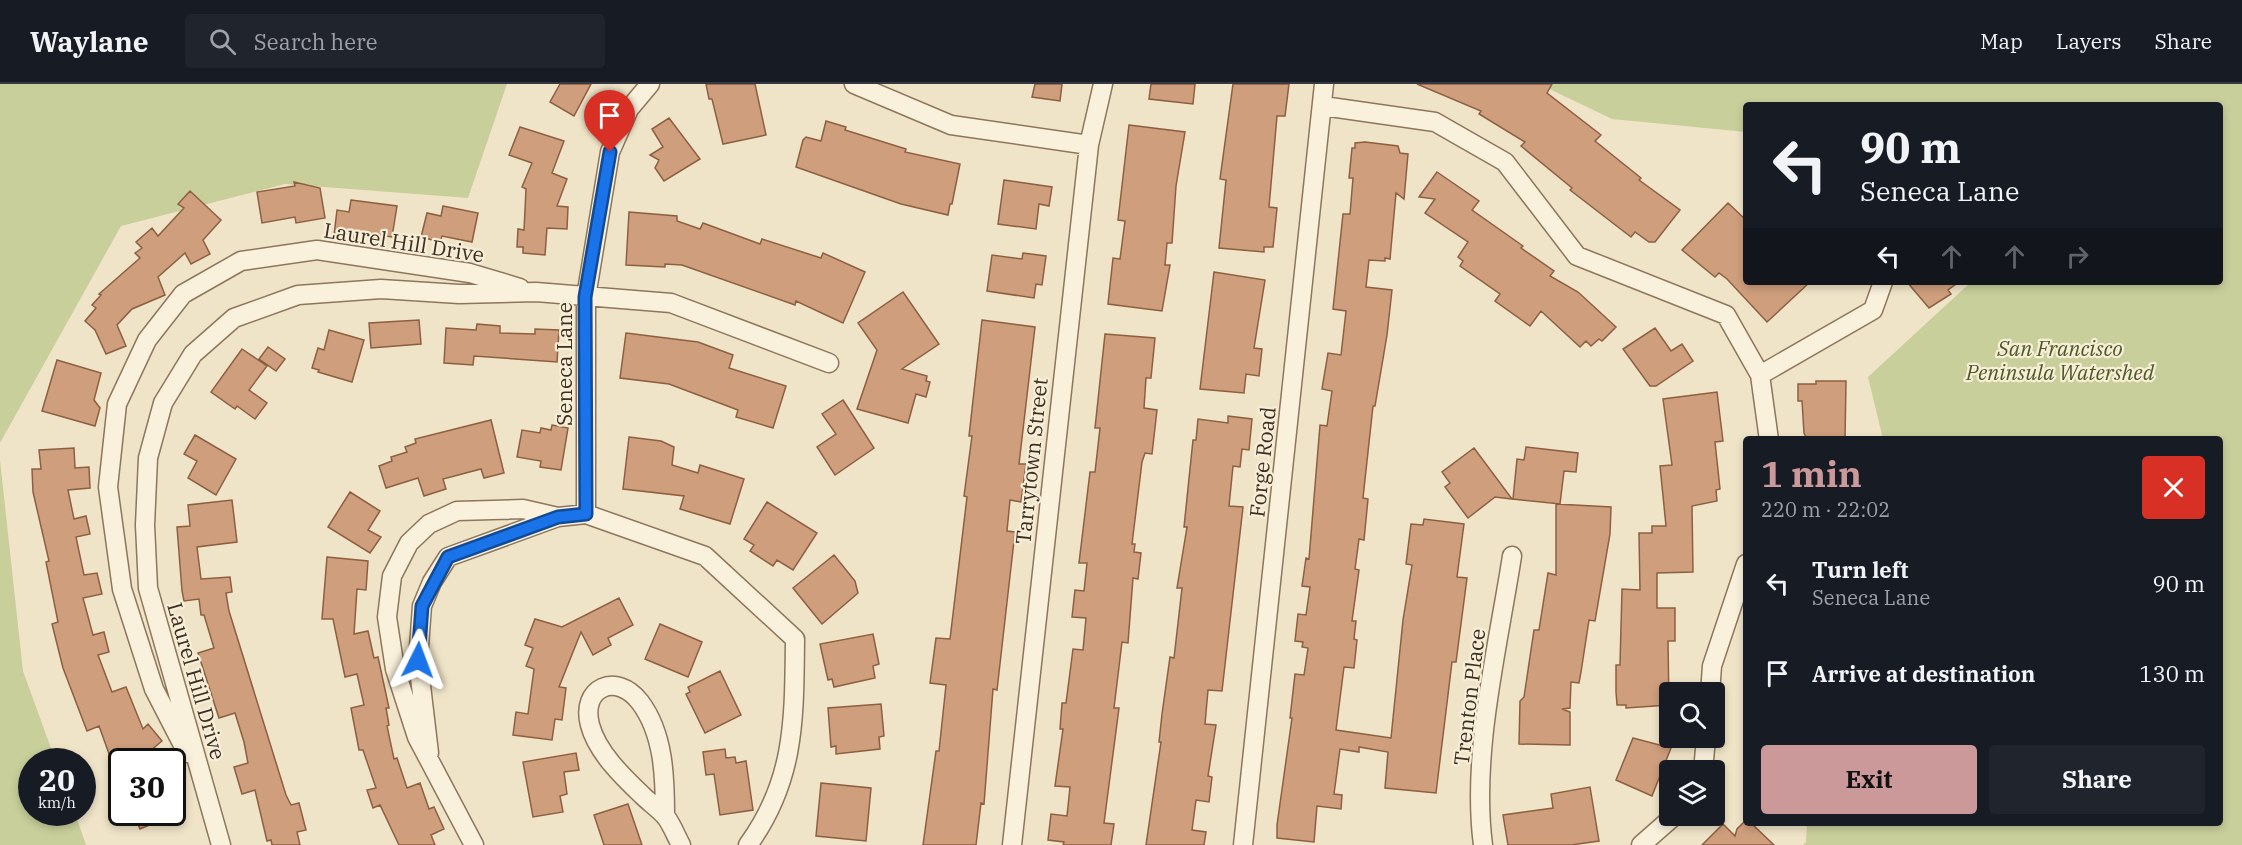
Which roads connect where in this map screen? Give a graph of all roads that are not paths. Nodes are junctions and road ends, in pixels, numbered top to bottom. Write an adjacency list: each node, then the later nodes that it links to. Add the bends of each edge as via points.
1 (650, 84): 9 (street, Seneca Lane, via 629,109 610,152)
2 (854, 84): 6 (street, via 951,125)
3 (1103, 84): 6 (street, Tarrytown Street)
4 (1324, 84): 5 (street, Forge Road)
5 (1323, 106): 11 (street, via 1435,122 1505,162 1577,256 1726,315); 27 (street, Forge Road)
6 (1089, 145): 26 (street, Tarrytown Street)
7 (1882, 285): 11 (street, via 1873,310)
8 (536, 292): 9 (street, Laurel Hill Drive); 19 (street, Laurel Hill Drive, via 459,294 381,289 298,295 234,318 193,354 164,403 148,458 145,525 148,588); 19 (street, Laurel Hill Drive, via 470,273 317,250 241,261 183,294 147,340 117,404 108,487 122,589 154,689)
9 (585, 297): 10 (street, Laurel Hill Drive, via 671,303); 13 (street, Seneca Lane)
10 (829, 363)
11 (1760, 375): 12 (street)
12 (1768, 436)
13 (586, 514): 14 (street); 25 (street, via 705,556 795,639 794,724 783,778 766,820)
14 (558, 517): 18 (street, via 448,557 432,582 422,606 418,660); 18 (street, via 522,509 457,511 429,524 409,543 392,576 387,617 395,669 417,737)
15 (1512, 556): 28 (street, Trenton Place, via 1483,745)
16 (1743, 573): 17 (street, via 1712,666)
17 (1711, 682)
18 (430, 761): 23 (street)
19 (202, 780): 22 (street, Laurel Hill Drive)
20 (665, 816): 20 (street, via 662,754 655,727 639,700 627,690 612,684 598,689 589,702 590,725 601,748); 24 (street)
21 (1663, 826): 29 (street)
22 (221, 845)
23 (474, 845)
24 (681, 845)
25 (748, 845)
26 (1012, 845)
27 (1243, 845)
28 (1483, 845)
29 (1641, 845)

